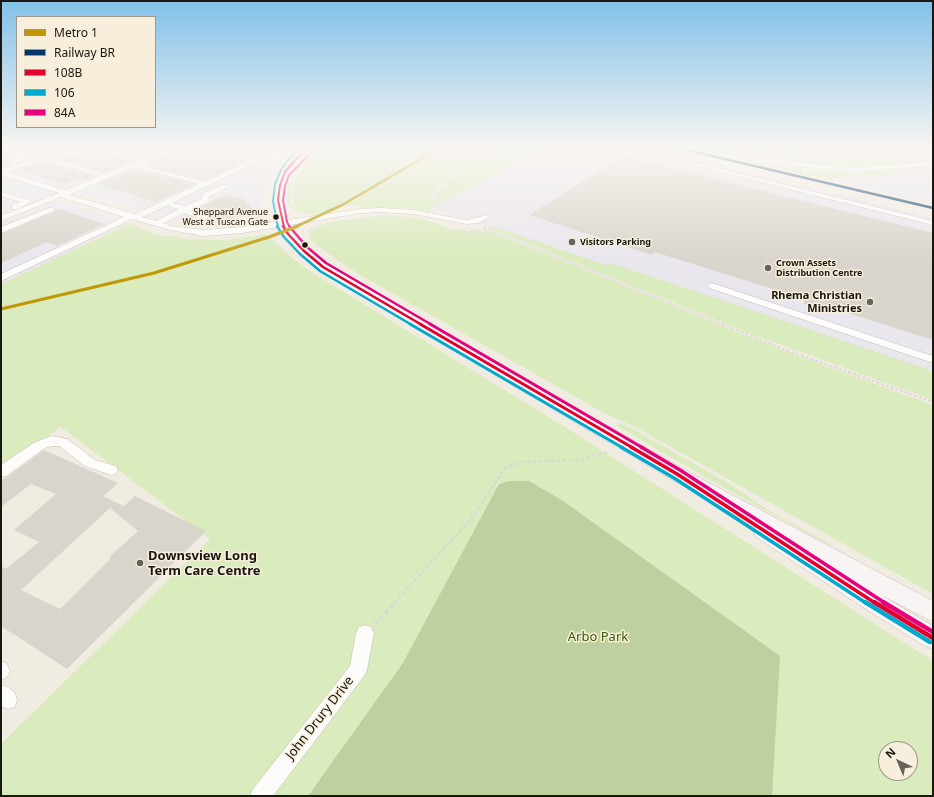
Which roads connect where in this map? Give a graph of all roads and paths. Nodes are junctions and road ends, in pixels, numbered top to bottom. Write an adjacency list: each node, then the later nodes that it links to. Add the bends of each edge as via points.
1 (38, 185): 9 (street)
2 (85, 185): 9 (street)
3 (203, 185): 18 (street)
4 (280, 185): 24 (main road, via 278,200)
5 (440, 185): 12 (path, via 435,193)
6 (779, 185): 22 (street)
7 (224, 187): 15 (street, via 205,196 206,200)
8 (1, 194): 10 (street)
9 (64, 194): 11 (street); 18 (street)
10 (27, 202): 11 (street, via 32,200); 17 (street)
11 (41, 203): 16 (street)
12 (434, 204)
13 (173, 205): 15 (street)
14 (52, 210): 19 (street)
15 (185, 210): 20 (street); 23 (street)
16 (16, 213): 17 (street); 19 (street)
17 (2, 214)
18 (134, 216): 23 (street); 31 (street)
19 (34, 217): 28 (street)
20 (204, 217)
21 (487, 217): 24 (street, via 467,222 413,212 381,210)
22 (933, 223)
23 (156, 224): 24 (street, via 182,231 204,233)
24 (282, 224): 38 (main road, via 304,252 323,267)
25 (480, 224): 27 (path)
26 (312, 228): 30 (path)
27 (486, 228): 29 (path, via 481,231); 34 (path, via 786,350)
28 (1, 230)
29 (468, 230)
30 (307, 232)
31 (1, 278)
32 (712, 286): 33 (street)
33 (933, 360)
34 (933, 402)
35 (609, 452): 40 (path, via 579,460 522,462 505,468 471,519)
36 (111, 470): 37 (street, via 90,464 62,442 52,441 40,445)
37 (1, 472)
38 (676, 474): 39 (main road); 41 (main road)
39 (933, 612)
40 (365, 633): 42 (street, John Drury Drive, via 358,670)
41 (933, 638)
42 (260, 796)

